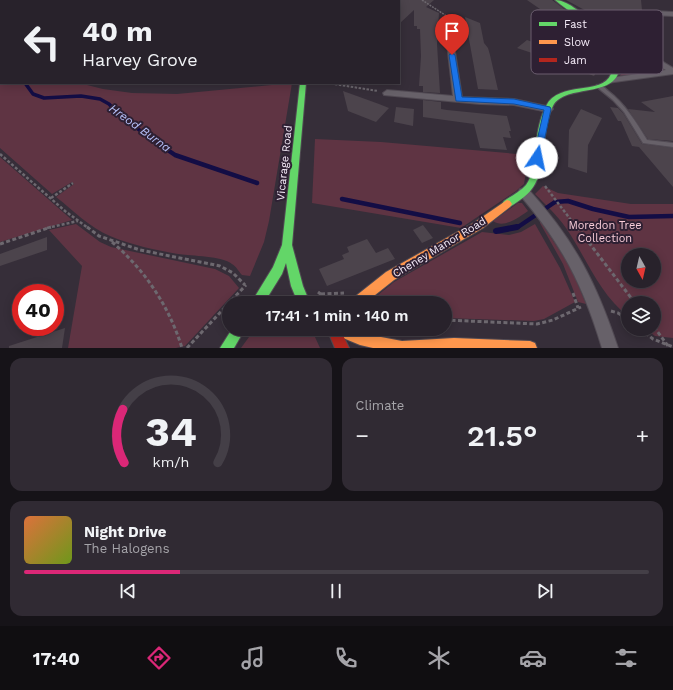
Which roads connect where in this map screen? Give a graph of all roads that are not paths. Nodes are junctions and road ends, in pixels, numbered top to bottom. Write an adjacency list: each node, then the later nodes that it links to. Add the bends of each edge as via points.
1 (557, 0): 2 (street, Cheney Manor Road)
2 (571, 10)
3 (663, 14): 4 (street)
4 (673, 14)
5 (448, 26): 15 (street)
6 (663, 66): 7 (street, Cheney Manor Road)
7 (673, 72): 8 (street, Cheney Manor Road)
8 (663, 73)
9 (614, 74): 11 (street)
10 (659, 74): 11 (street, Cheney Manor Road)
11 (610, 81): 13 (street, Cheney Manor Road)
12 (304, 84): 19 (street, Vicarage Road)
13 (599, 86): 16 (street, Cheney Manor Road, via 561,94); 17 (lane, via 626,109 645,142)
14 (387, 93): 15 (street)
15 (458, 99): 16 (street, via 514,102)
16 (548, 109): 18 (street, Cheney Manor Road, via 535,176 532,184)
17 (673, 145)
18 (524, 192): 22 (street, Cheney Manor Road, via 467,232 390,276); 32 (street, via 549,220 580,267 597,306)
19 (287, 245): 20 (street, Vicarage Road, via 278,270); 21 (street, Vicarage Road)
20 (261, 296)
21 (301, 296)
22 (365, 296)
23 (232, 336): 27 (street)
24 (234, 336): 28 (street)
25 (337, 336): 29 (street)
26 (352, 336): 30 (street)
27 (218, 348)
28 (227, 348)
29 (342, 348)
30 (401, 348): 31 (street, via 454,344)
31 (530, 348)
32 (610, 348)

